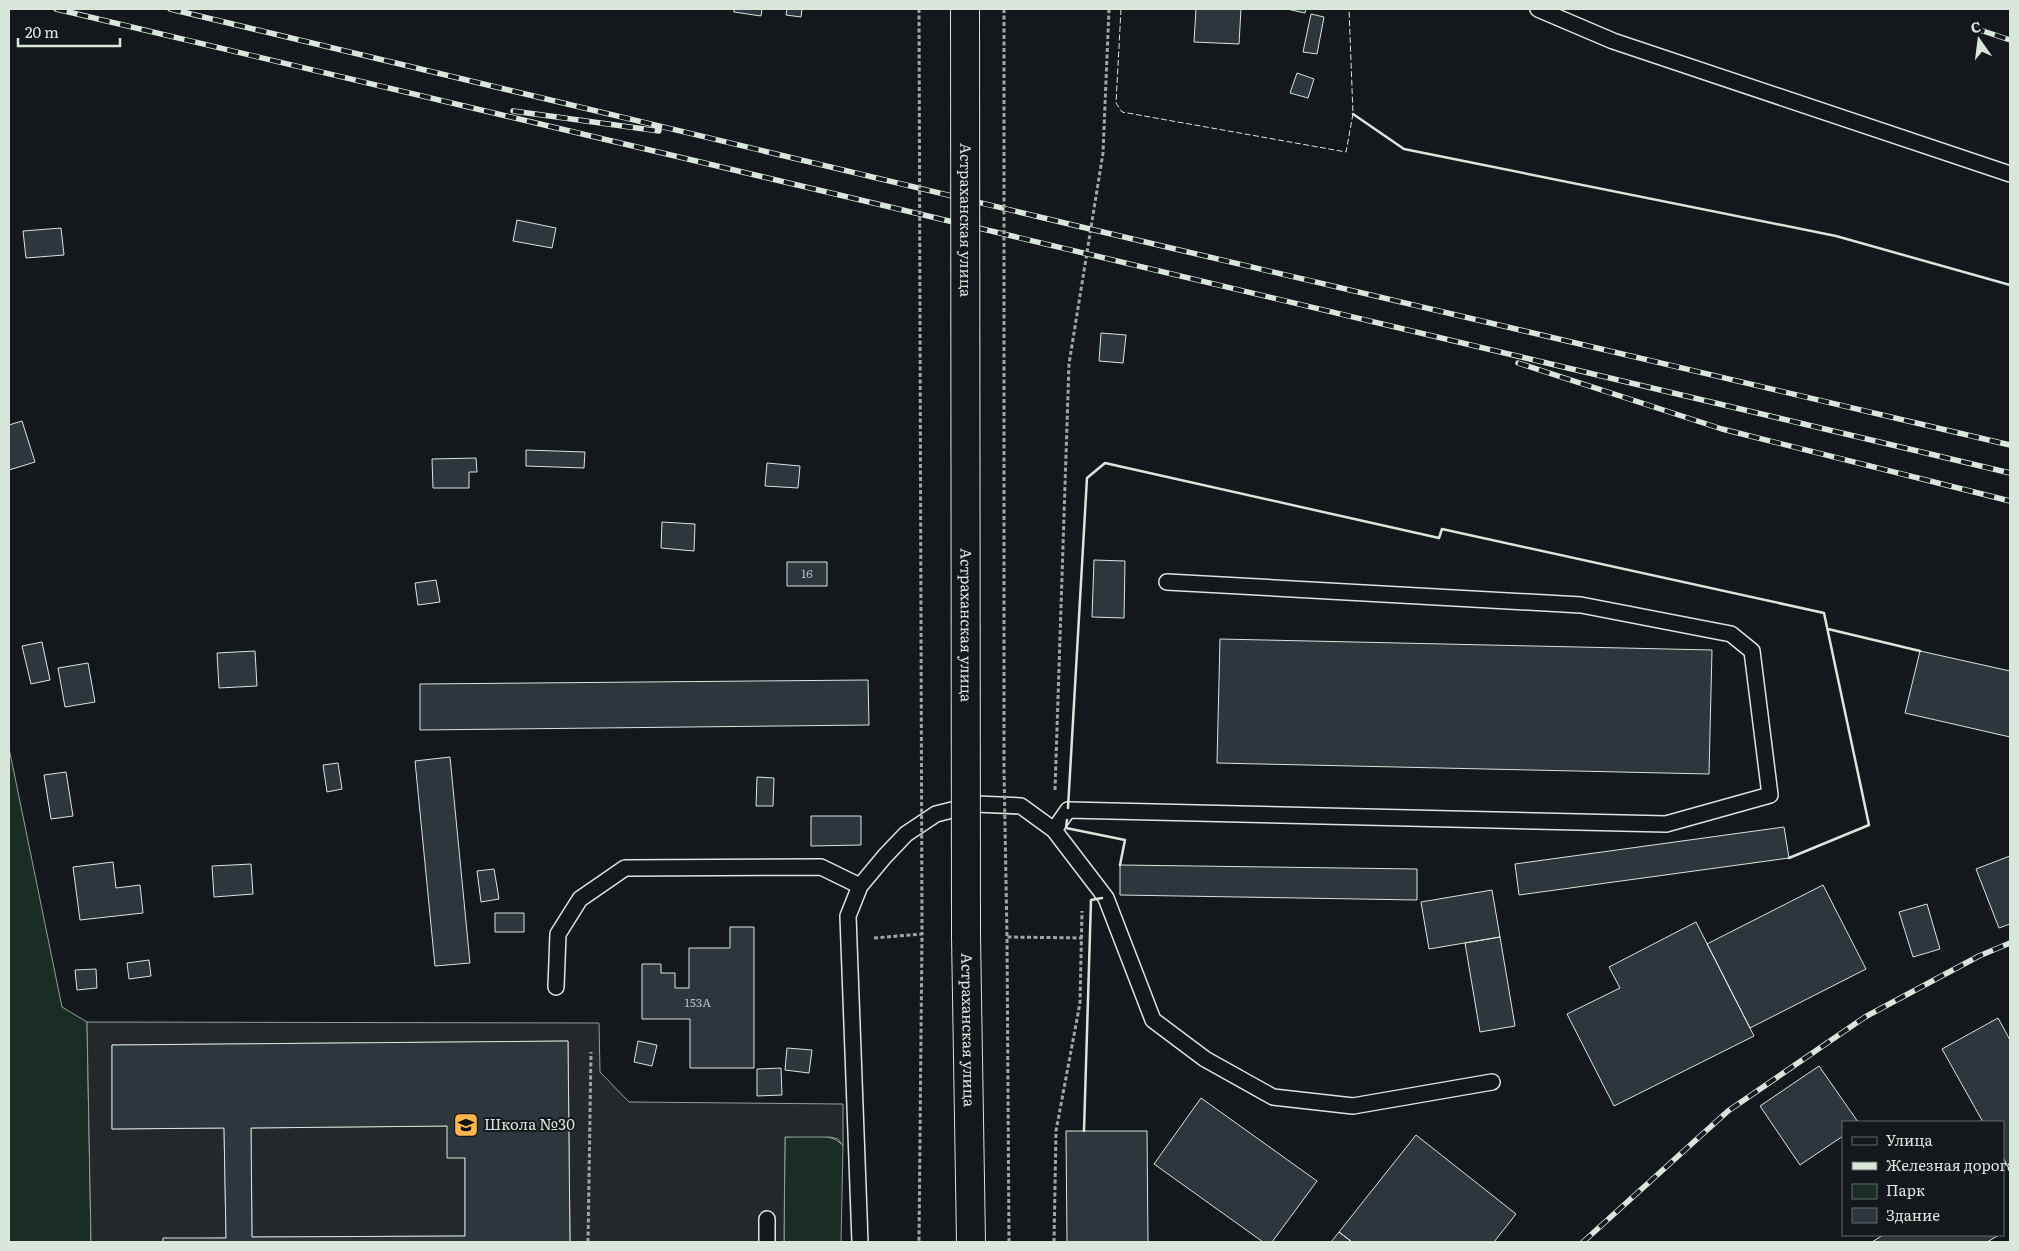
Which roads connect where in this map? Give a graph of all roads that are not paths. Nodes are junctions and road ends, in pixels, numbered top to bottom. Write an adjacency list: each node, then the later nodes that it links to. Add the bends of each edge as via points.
1 (965, 9): 12 (main road, Астраханская улица, bridge, via 966,936)
2 (1538, 9): 3 (lane, via 1613,41)
3 (2010, 174)
4 (1167, 582): 5 (lane, via 1581,605 1731,634 1752,651 1770,795 1666,824 1068,810)
5 (1054, 830): 6 (lane, via 1021,806 976,804 936,814 906,834); 8 (lane, via 1106,898 1153,1020 1205,1059 1273,1097 1353,1106)
6 (860, 886): 7 (lane, via 821,867 626,868 580,899 558,934); 11 (lane, via 848,916)
7 (556, 987)
8 (1492, 1082)
9 (767, 1219): 10 (lane)
10 (767, 1242)
11 (860, 1242)
12 (971, 1242)

